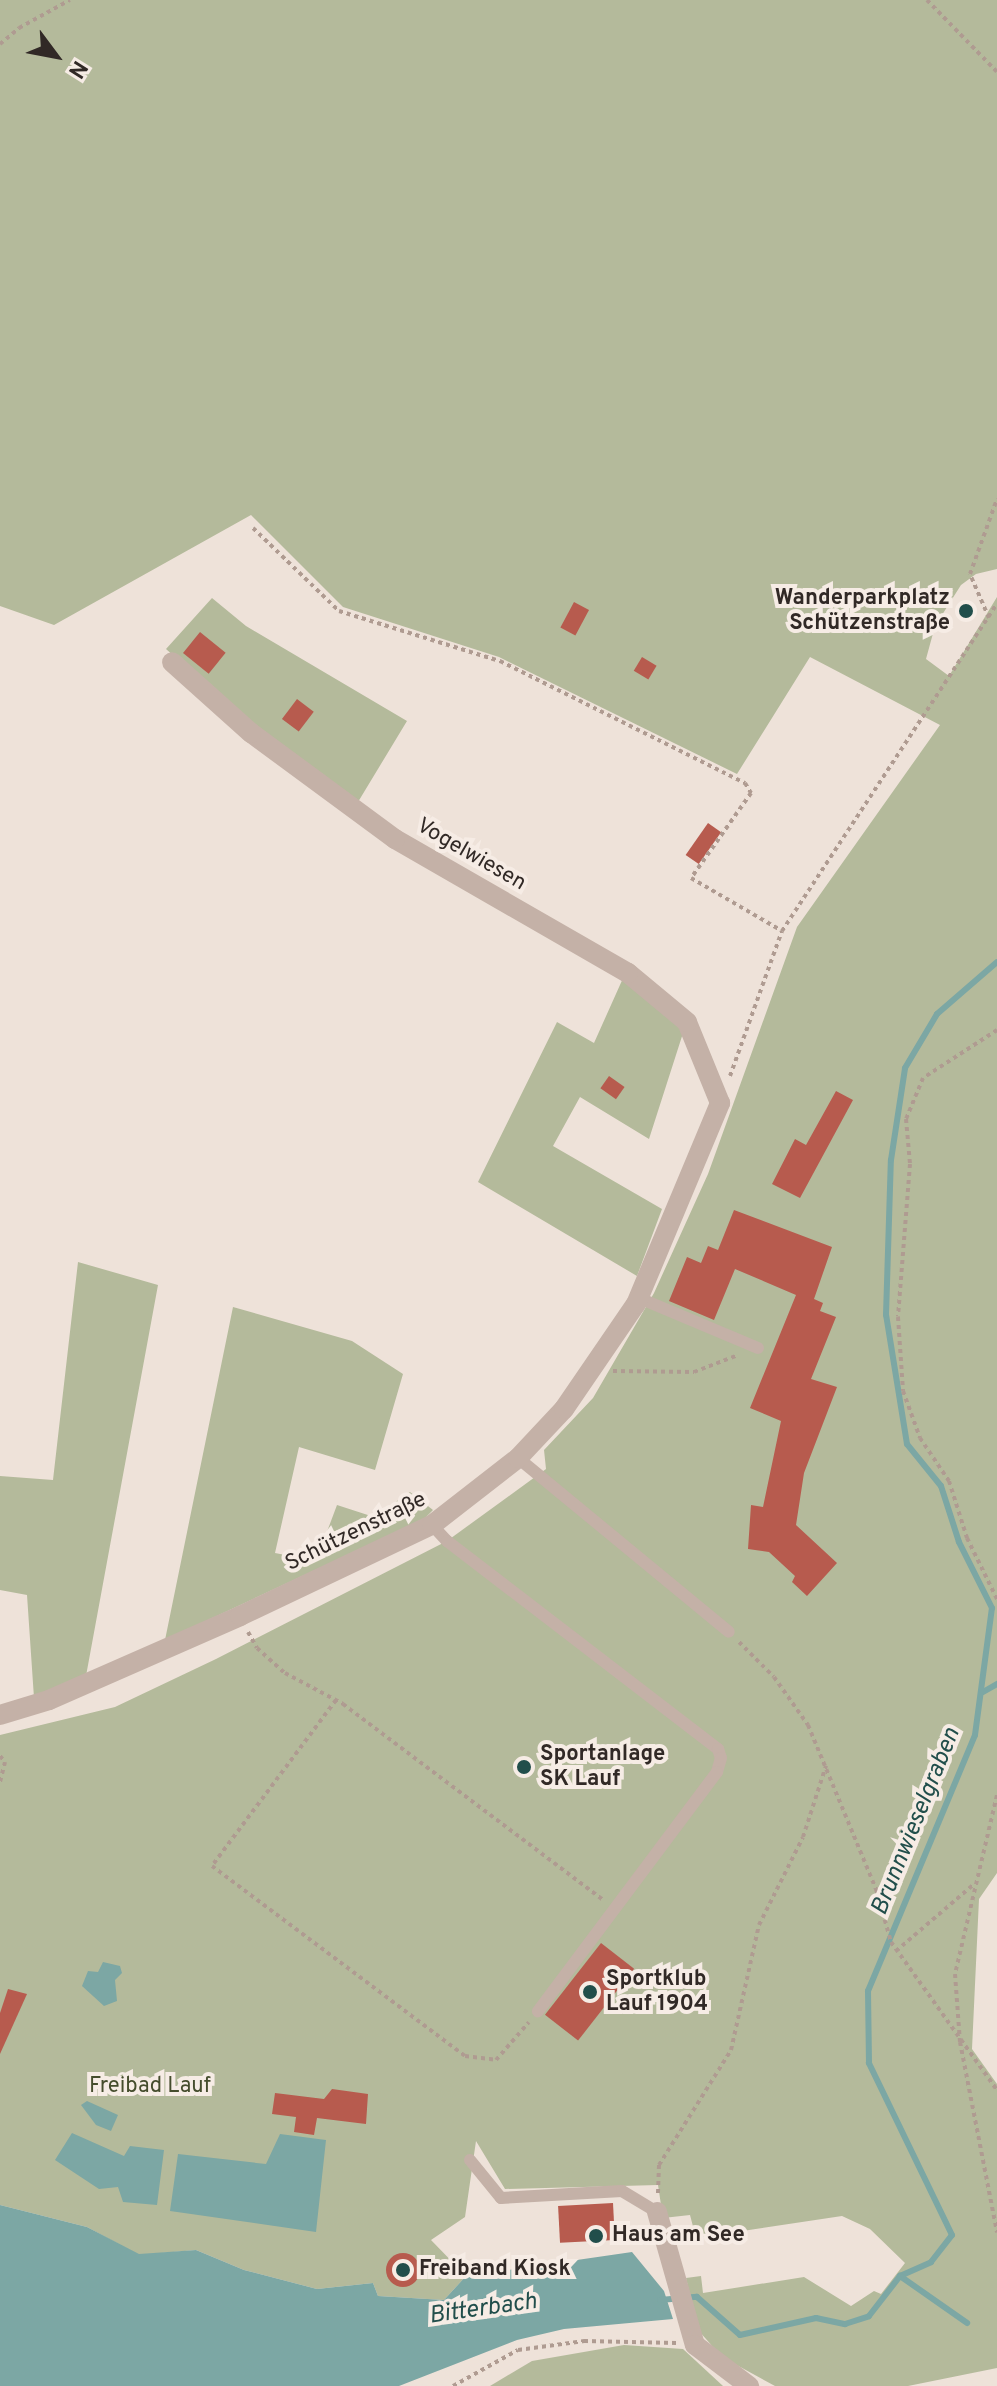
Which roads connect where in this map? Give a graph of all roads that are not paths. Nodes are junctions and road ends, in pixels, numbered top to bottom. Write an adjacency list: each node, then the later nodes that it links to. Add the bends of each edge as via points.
1 (172, 662): 2 (street, Vogelwiesen, via 251,733 395,839 628,973 687,1022)
2 (720, 1103): 3 (street, Schützenstraße)
3 (639, 1298): 4 (lane); 5 (street, Schützenstraße, via 564,1409)
4 (758, 1348)
5 (518, 1458): 6 (street, Schützenstraße); 7 (lane)
6 (432, 1525): 8 (street, Schützenstraße, via 240,1616 49,1700); 9 (lane, via 718,1749 717,1772)
7 (729, 1632)
8 (0, 1715)
9 (538, 2011)
10 (470, 2160): 11 (lane, via 501,2198 622,2191)
11 (657, 2212): 12 (street, via 695,2345)
12 (749, 2386)

